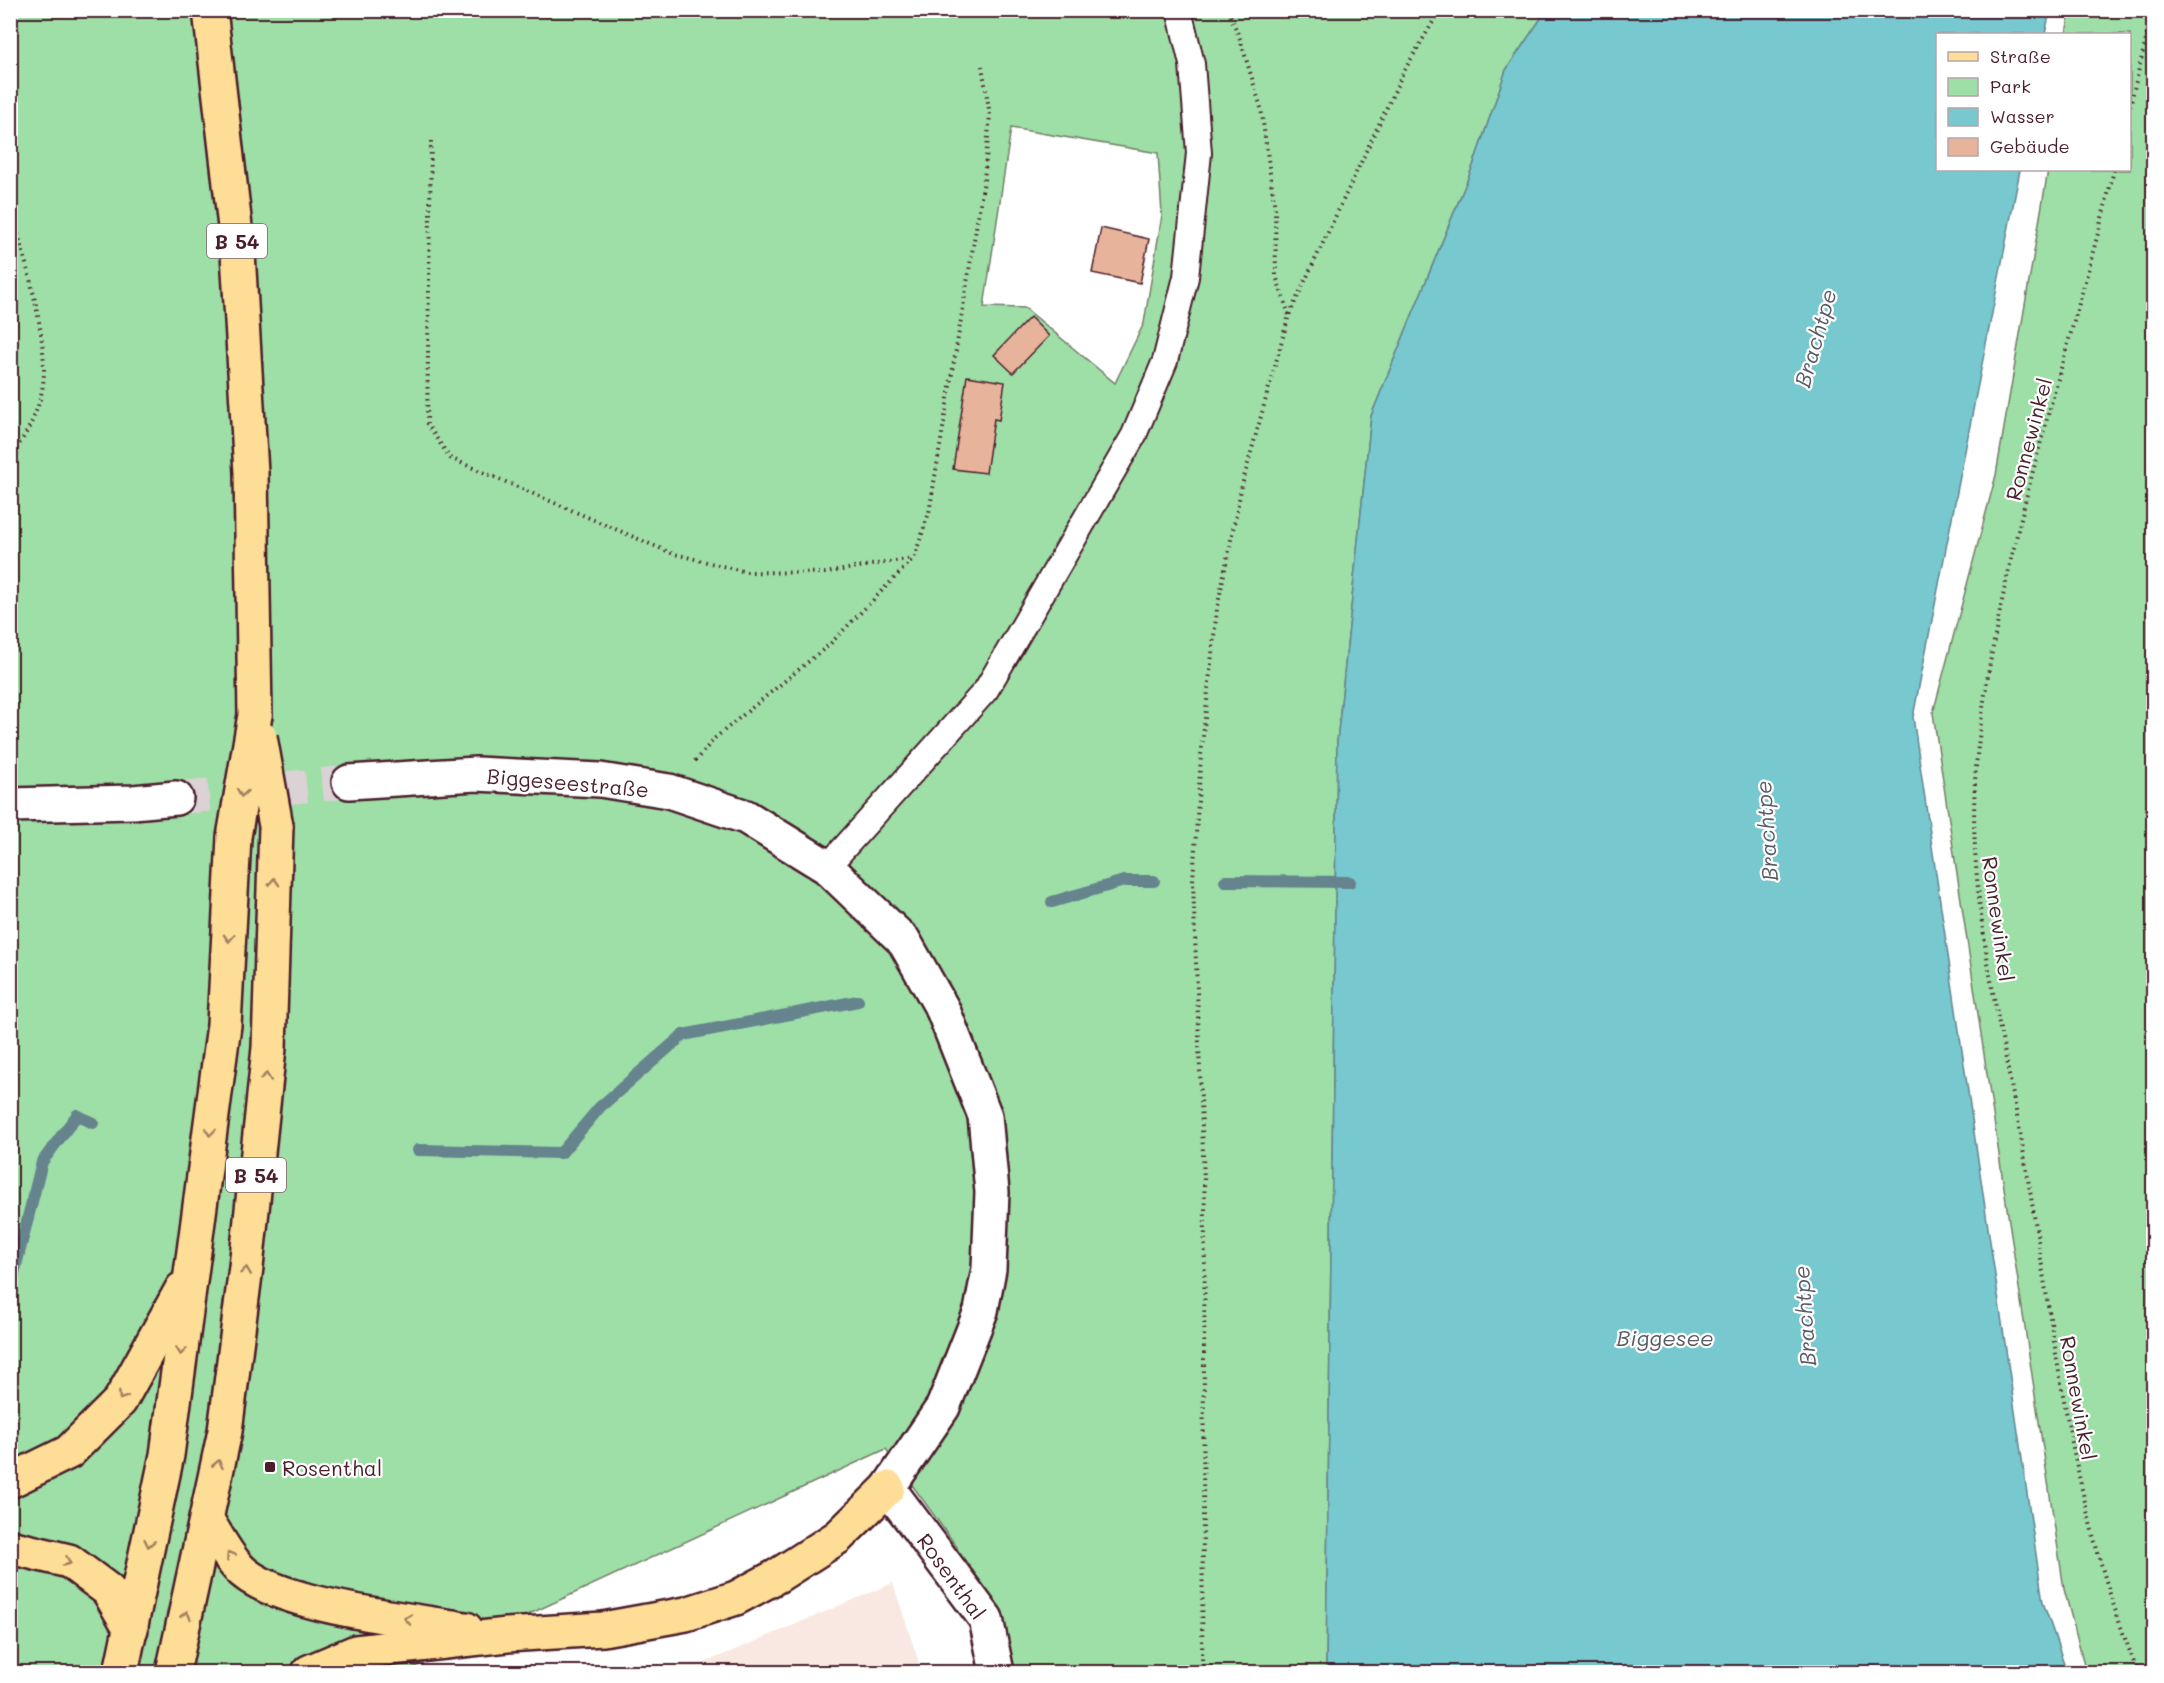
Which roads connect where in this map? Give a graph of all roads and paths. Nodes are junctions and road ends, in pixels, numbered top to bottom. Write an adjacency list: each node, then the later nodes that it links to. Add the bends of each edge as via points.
1 (210, 10): 14 (main road, B 54, via 239,264 251,473)
2 (1179, 10): 19 (lane, via 1192,64 1199,153 1186,277 1165,361 1134,435 986,690)
3 (1228, 10): 11 (path, via 1261,108 1275,210 1276,276)
4 (1440, 10): 11 (path, via 1404,71)
5 (2152, 10): 7 (path)
6 (982, 66): 13 (path, via 990,115 984,180 929,513)
7 (2131, 102)
8 (431, 141): 13 (path, via 427,424 450,458 670,553 746,572 825,573)
9 (2114, 171): 32 (path, Ronnewinkel, via 2010,564 1977,754 1974,839 1980,911 2025,1162 2063,1408 2111,1603)
10 (10, 205): 12 (path, via 44,369 38,405 24,440)
11 (1289, 315): 31 (path, via 1242,485 1217,609 1201,755 1193,881 1204,1208)
12 (10, 456)
13 (914, 558): 16 (path, via 830,644 715,738)
14 (255, 715): 20 (main road, B 54, one-way to 20, bridge, via 234,837 224,1024); 23 (main road, B 54, one-way to 14, bridge, via 225,1431 245,1279 266,1071 276,826)
15 (349, 782): 16 (street, Biggeseestraße, via 476,774 600,780)
16 (669, 791): 19 (street, Biggeseestraße, via 746,817)
17 (176, 798): 18 (street)
18 (10, 805)
19 (827, 867): 22 (street, Biggeseestraße, via 904,941 943,1010 985,1116 993,1192 990,1269 981,1311 943,1407)
20 (192, 1272): 21 (main road, one-way to 21, via 120,1401 69,1452); 25 (main road, B 54, one-way to 25, via 167,1455)
21 (10, 1481)
22 (888, 1488): 26 (main road, via 838,1537 736,1598 686,1614 603,1629); 30 (street, Rosenthal, via 986,1619)
23 (208, 1522): 26 (main road, one-way to 23, via 326,1606 273,1589 239,1569); 28 (main road, B 54, one-way to 23)
24 (10, 1547): 25 (main road, one-way to 25, via 69,1561 108,1590)
25 (131, 1629): 27 (main road, B 54)
26 (507, 1635): 29 (main road, via 356,1652)
27 (121, 1672)
28 (173, 1672)
29 (309, 1672)
30 (996, 1672)
31 (1202, 1672)
32 (2138, 1672)

